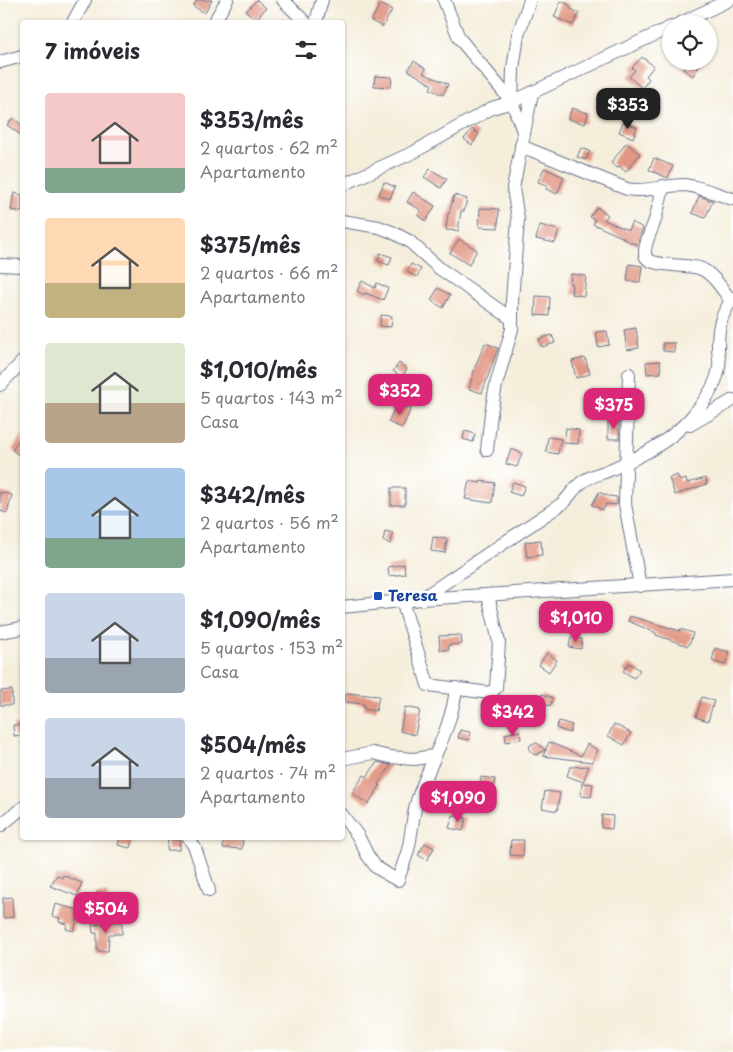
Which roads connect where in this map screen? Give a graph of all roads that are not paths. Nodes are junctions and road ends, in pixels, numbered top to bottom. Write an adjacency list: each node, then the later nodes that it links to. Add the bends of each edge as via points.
1 (85, 0): 9 (street)
2 (227, 0): 10 (street)
3 (283, 0): 11 (street)
4 (322, 0): 12 (street)
5 (444, 0): 17 (street, via 459,38)
6 (530, 0): 17 (street, via 518,35)
7 (729, 0): 8 (street)
8 (698, 15)
9 (74, 20)
10 (215, 20)
11 (302, 20)
12 (317, 20)
13 (662, 32): 16 (street)
14 (20, 57): 15 (street)
15 (0, 62)
16 (532, 93): 17 (street); 18 (street)
17 (512, 102): 18 (street); 19 (street, via 492,108 414,152)
18 (522, 140): 20 (street, via 627,189 634,191); 26 (street, via 513,188 518,219)
19 (345, 184)
20 (663, 186): 21 (street, via 685,185); 25 (street, via 645,256 662,264 699,268)
21 (733, 199)
22 (345, 221): 26 (street, via 379,227 409,241 440,268)
23 (0, 265): 24 (street)
24 (20, 266)
25 (732, 300): 31 (street, via 724,310 719,326 717,377 694,415)
26 (512, 319): 32 (street, via 494,394)
27 (20, 364): 29 (street)
28 (629, 374): 33 (street)
29 (0, 385)
30 (733, 400): 31 (street)
31 (674, 434): 33 (street)
32 (487, 450)
33 (627, 463): 35 (street, via 625,504); 37 (street, via 580,483 563,503)
34 (733, 579): 35 (street)
35 (640, 586): 36 (street)
36 (488, 595): 37 (street); 42 (street, via 499,642 496,688 490,693)
37 (421, 599): 38 (street)
38 (402, 601): 39 (street); 42 (street, via 428,685)
39 (345, 606)
40 (20, 628): 41 (street)
41 (0, 632)
42 (456, 688): 43 (street, via 448,727)
43 (434, 756): 44 (street, via 414,759 373,753); 46 (street, via 416,804 408,850 398,880 376,867)
44 (345, 758)
45 (20, 810): 47 (street)
46 (345, 819)
47 (0, 826)
48 (190, 840): 49 (street)
49 (209, 890)

